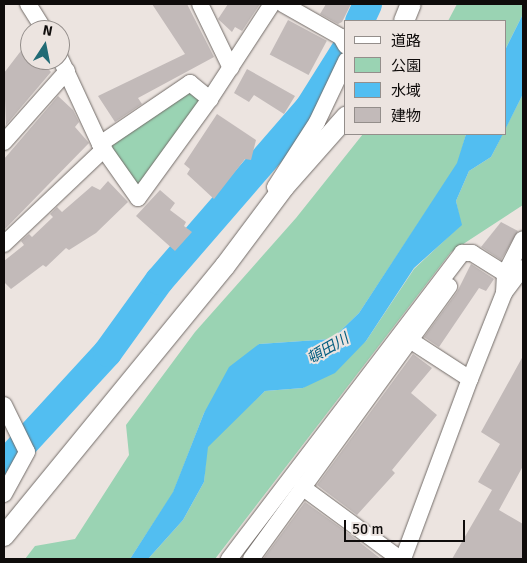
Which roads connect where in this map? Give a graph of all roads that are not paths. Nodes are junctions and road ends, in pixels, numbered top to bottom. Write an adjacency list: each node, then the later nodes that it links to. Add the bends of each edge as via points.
1 (28, 4): 6 (street)
2 (200, 4): 10 (street)
3 (272, 4): 10 (street)
4 (283, 4): 8 (street, via 341,37)
5 (411, 4): 7 (street)
6 (38, 20)
7 (404, 20)
8 (344, 42)
9 (344, 65): 17 (street, via 317,122 272,192)
10 (231, 68): 13 (street)
11 (60, 70): 15 (street)
12 (66, 70): 16 (street)
13 (210, 99): 16 (street, via 190,84); 16 (street, via 138,198)
14 (344, 119): 17 (street)
15 (4, 142)
16 (102, 146): 19 (street)
17 (266, 211): 29 (street)
18 (523, 239): 22 (street)
19 (4, 244)
20 (472, 253): 22 (street); 24 (street); 30 (street, via 462,253)
21 (523, 268): 23 (street)
22 (505, 274): 23 (street)
23 (504, 293): 25 (street)
24 (412, 342): 25 (street); 27 (street)
25 (470, 379): 32 (street)
26 (4, 405): 28 (street, via 27,452)
27 (302, 488): 31 (street); 32 (street)
28 (4, 494)
29 (4, 536)
30 (229, 559)
31 (251, 559)
32 (402, 559)

